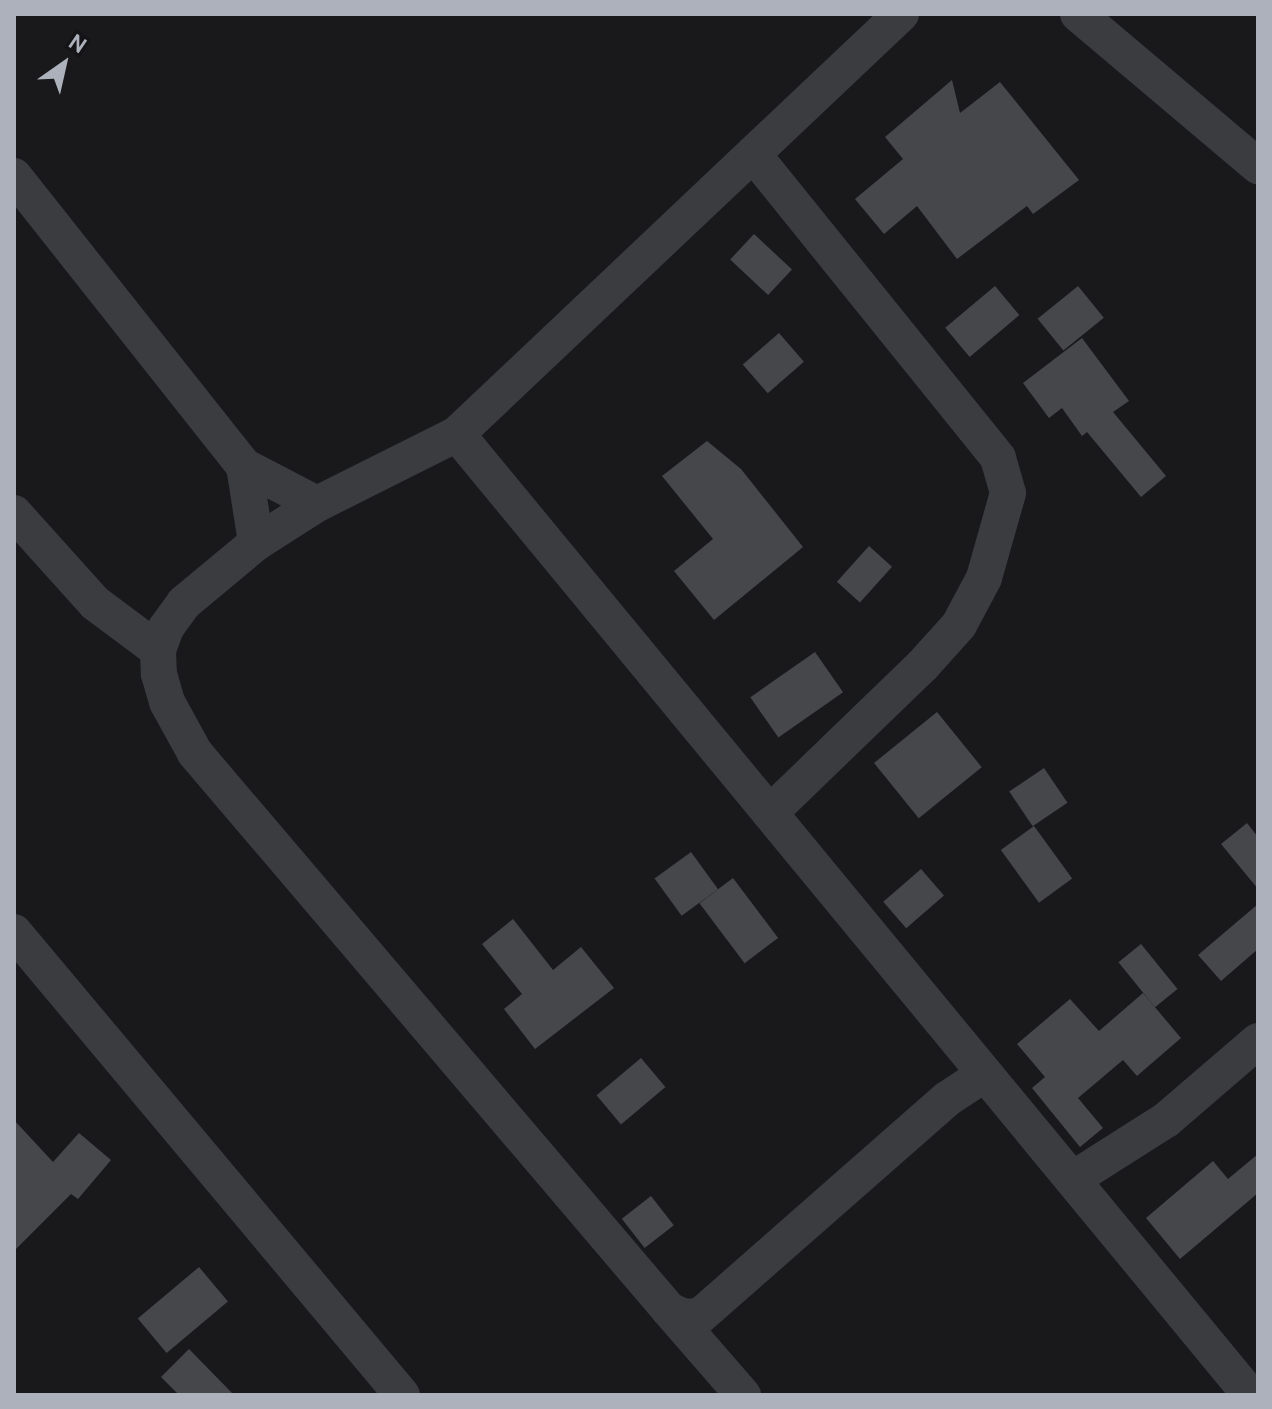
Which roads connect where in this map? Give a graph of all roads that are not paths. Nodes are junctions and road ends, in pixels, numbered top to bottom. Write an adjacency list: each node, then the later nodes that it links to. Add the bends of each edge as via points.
1 (901, 14): 3 (street)
2 (1078, 14): 4 (street)
3 (753, 154): 6 (street); 12 (street, via 998,458 1008,493 984,578 959,625)
4 (1258, 166)
5 (14, 176): 7 (street)
6 (457, 434): 8 (street); 12 (street)
7 (244, 466): 8 (street); 10 (street)
8 (317, 504): 10 (street)
9 (14, 513): 11 (street, via 95,603)
10 (256, 543): 11 (street, via 184,603)
11 (158, 650): 17 (street, via 167,702 195,753)
12 (770, 813): 15 (street)
13 (14, 932): 18 (street)
14 (1258, 1041): 16 (street, via 1166,1120)
15 (985, 1074): 16 (street); 17 (street, via 947,1099 700,1316 684,1317)
16 (1073, 1179): 20 (street)
17 (669, 1310): 19 (street)
18 (402, 1395)
19 (743, 1395)
20 (1250, 1395)

